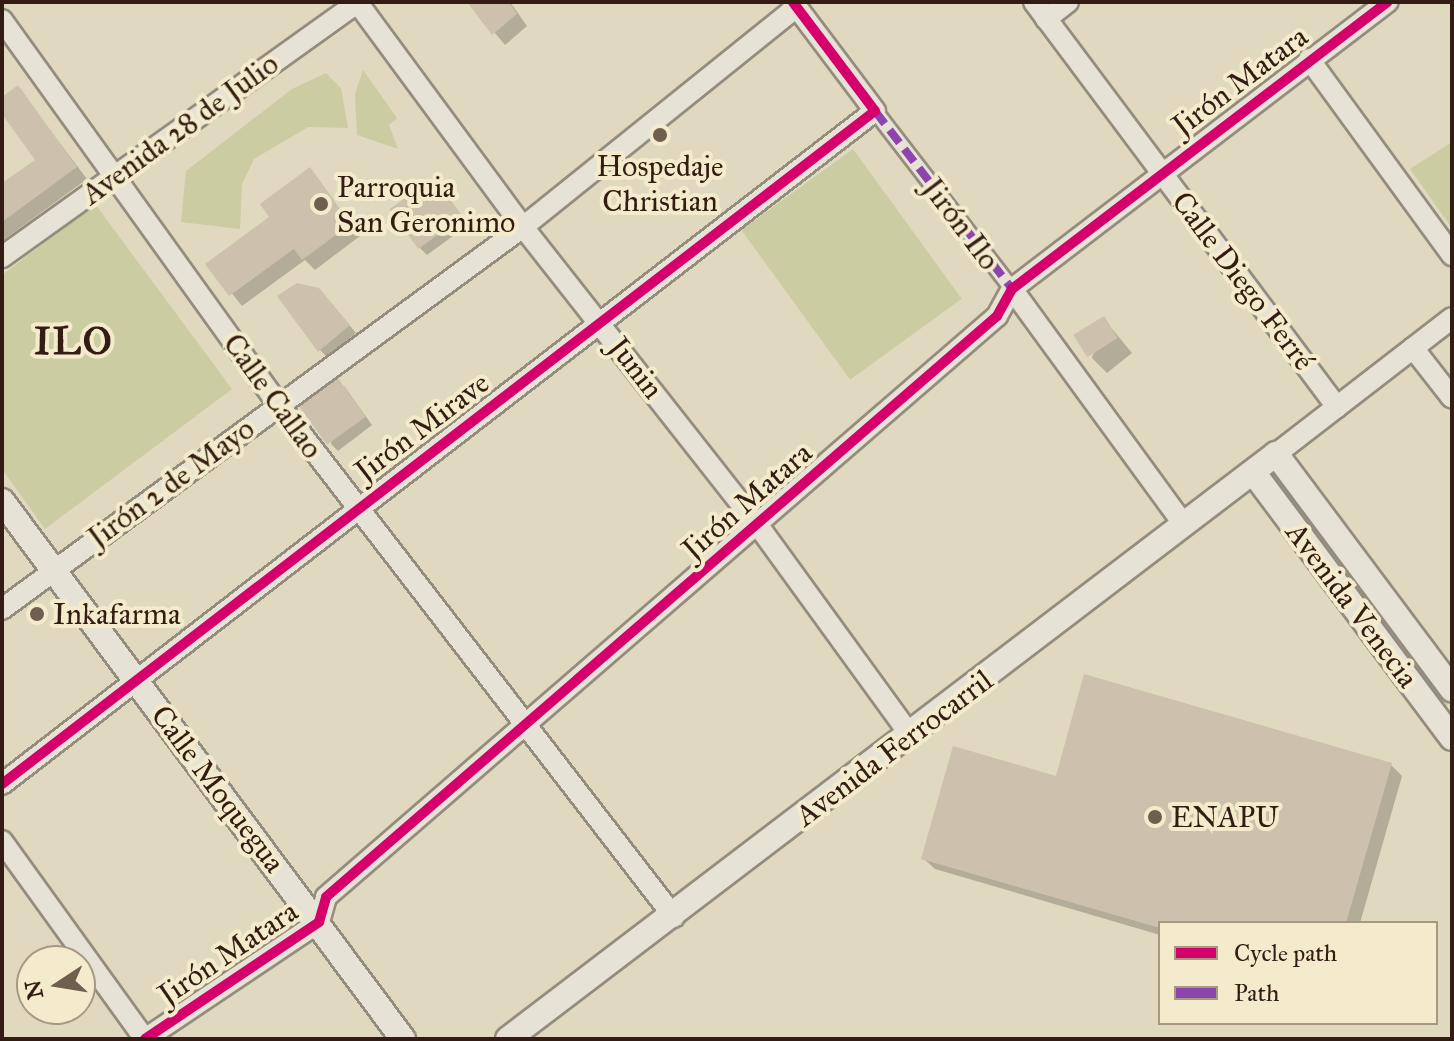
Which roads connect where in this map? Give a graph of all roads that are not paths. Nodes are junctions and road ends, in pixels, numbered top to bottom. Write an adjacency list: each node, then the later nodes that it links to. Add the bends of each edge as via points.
1 (358, 2): 10 (street, Avenida 28 de Julio); 11 (street, Junin)
2 (1068, 2): 5 (street)
3 (1388, 2): 7 (street, Jirón Matara)
4 (795, 4): 8 (street, Jirón Ilo); 11 (street, Jirón 2 de Mayo)
5 (1040, 10): 9 (street, Calle Diego Ferré)
6 (2, 20): 10 (street, Calle Callao)
7 (1309, 59): 9 (street, Jirón Matara); 12 (street)
8 (875, 111): 14 (street, Jirón Ilo); 16 (street, Jirón Mirave)
9 (1161, 171): 14 (street, Jirón Matara); 20 (street, Calle Diego Ferré)
10 (115, 175): 13 (street, Avenida 28 de Julio); 19 (street, Calle Callao)
11 (523, 227): 16 (street, Junin); 19 (street, Jirón 2 de Mayo)
12 (1452, 255)
13 (2, 257)
14 (1012, 289): 25 (street, Jirón Matara, via 997,316); 26 (street, Jirón Ilo)
15 (1452, 318): 17 (street)
16 (600, 322): 24 (street, Jirón Mirave); 25 (street, Junin)
17 (1413, 348): 18 (street); 20 (street)
18 (1452, 398)
19 (278, 404): 24 (street, Calle Callao); 27 (street, Jirón 2 de Mayo)
20 (1337, 407): 21 (street)
21 (1276, 454): 22 (street, Avenida Ferrocarril); 30 (street, Avenida Venecia)
22 (1253, 472): 26 (street, Avenida Ferrocarril); 33 (street, Avenida Venecia)
23 (2, 501): 27 (street, Calle Moquegua)
24 (356, 508): 29 (street, Jirón Mirave); 31 (street, Calle Callao)
25 (757, 524): 31 (street, Jirón Matara); 32 (street, Junin)
26 (1184, 525): 32 (street, Avenida Ferrocarril)
27 (54, 571): 28 (street, Jirón 2 de Mayo); 29 (street, Calle Moquegua)
28 (2, 609)
29 (135, 680): 34 (street, Jirón Mirave); 37 (street, Calle Moquegua)
30 (1452, 689)
31 (525, 724): 36 (street, Calle Callao); 37 (street, Jirón Matara, via 326,897)
32 (911, 736): 36 (street, Avenida Ferrocarril)
33 (1452, 738)
34 (2, 784)
35 (2, 841): 38 (street)
36 (674, 917): 40 (street, Avenida Ferrocarril)
37 (319, 922): 38 (street, Jirón Matara); 39 (street, Calle Moquegua)
38 (145, 1039)
39 (403, 1039)
40 (508, 1039)

